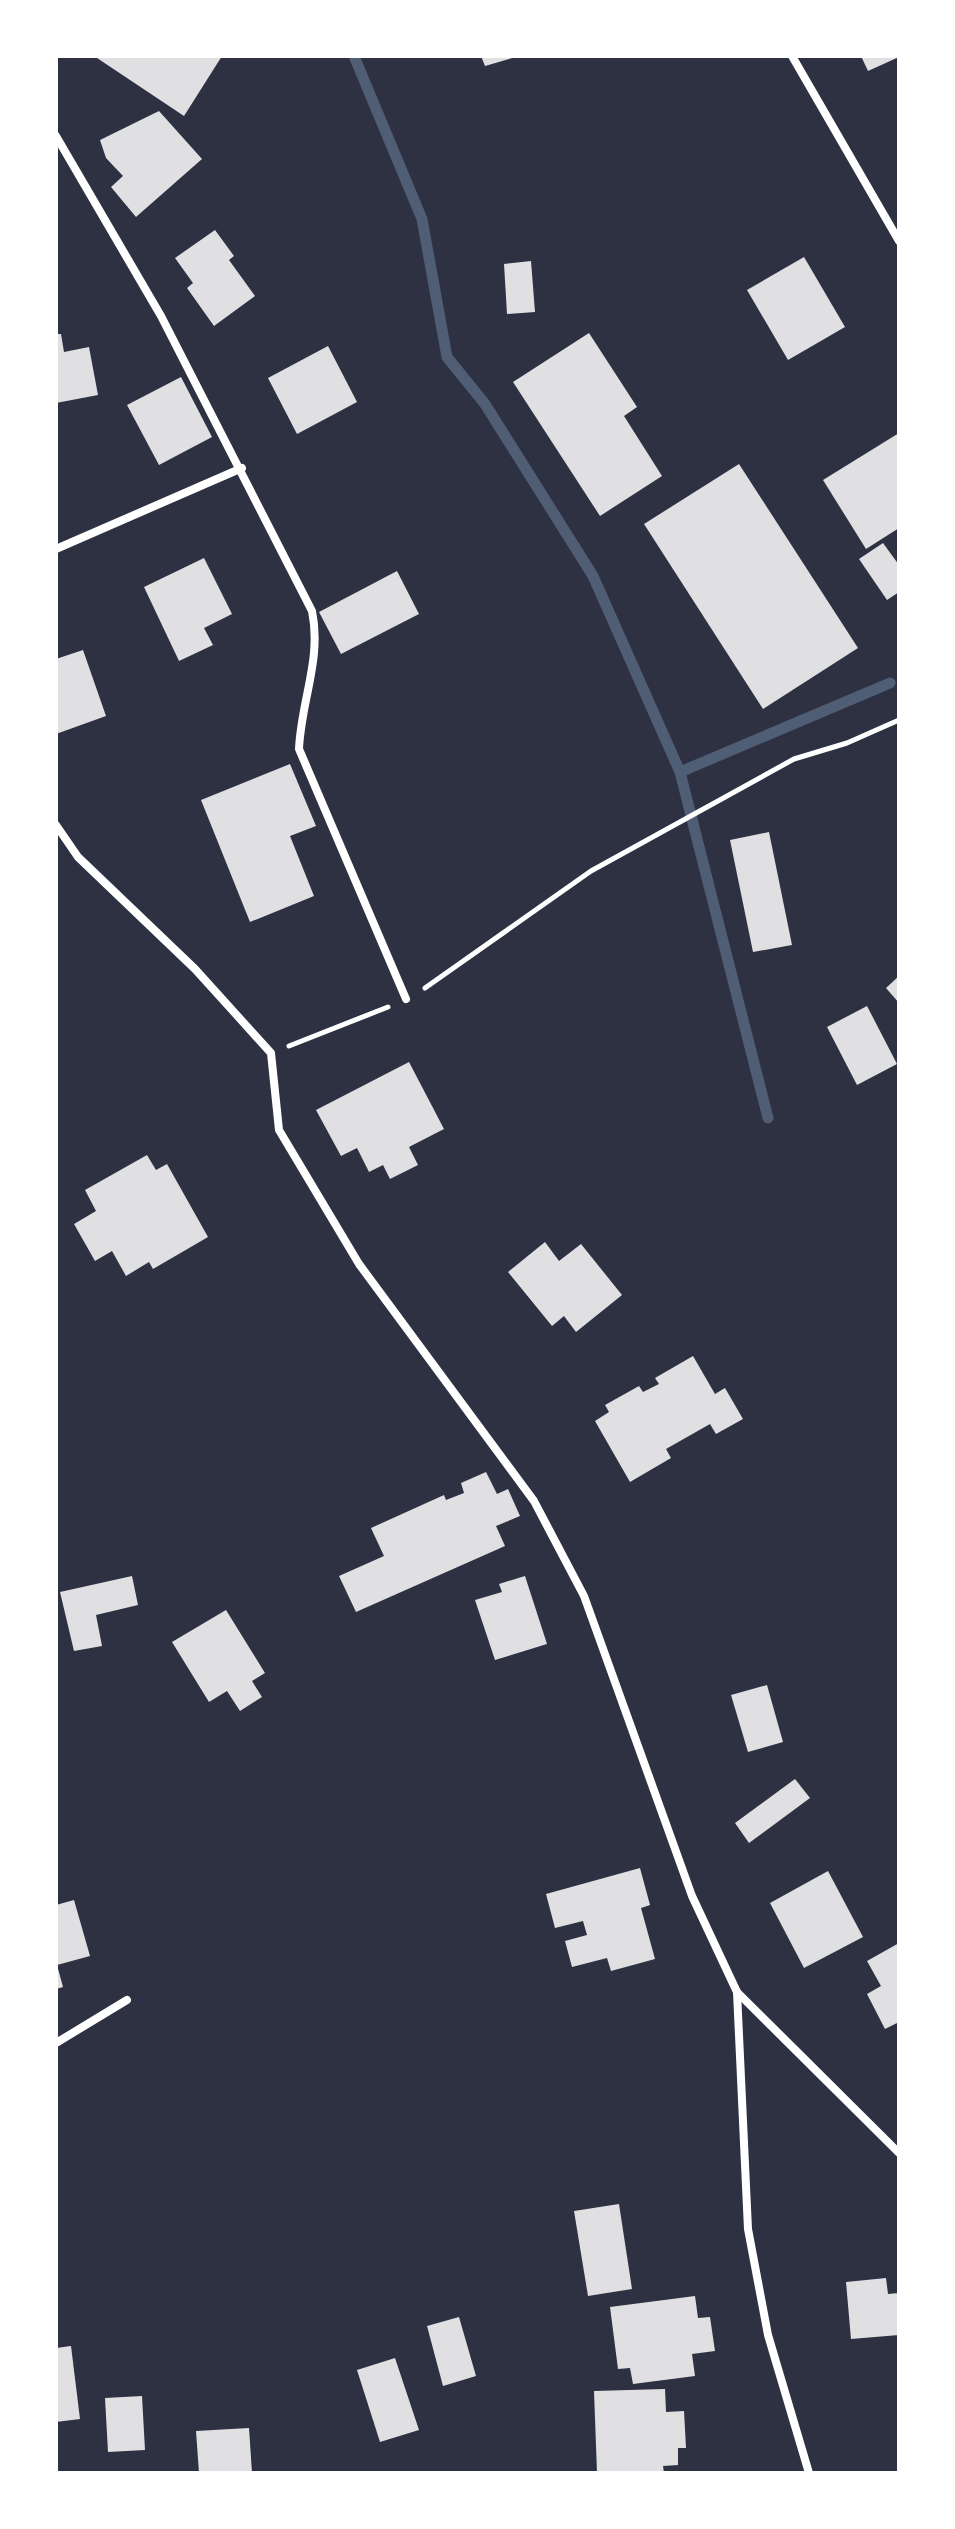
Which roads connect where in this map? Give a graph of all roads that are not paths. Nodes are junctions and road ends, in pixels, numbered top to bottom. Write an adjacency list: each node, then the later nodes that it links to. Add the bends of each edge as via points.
1 (792, 56): 3 (street)
2 (56, 136): 4 (street)
3 (899, 241)
4 (242, 468): 5 (street); 7 (street, via 312,611 318,638 299,749)
5 (56, 549)
6 (56, 825): 8 (street, via 78,857 195,969 271,1053 279,1130 359,1264 534,1501 584,1596 692,1896)
7 (406, 999)
8 (737, 1992): 11 (street); 12 (street, via 748,2229 768,2335)
9 (127, 2000): 10 (street)
10 (56, 2043)
11 (899, 2153)
12 (809, 2473)

